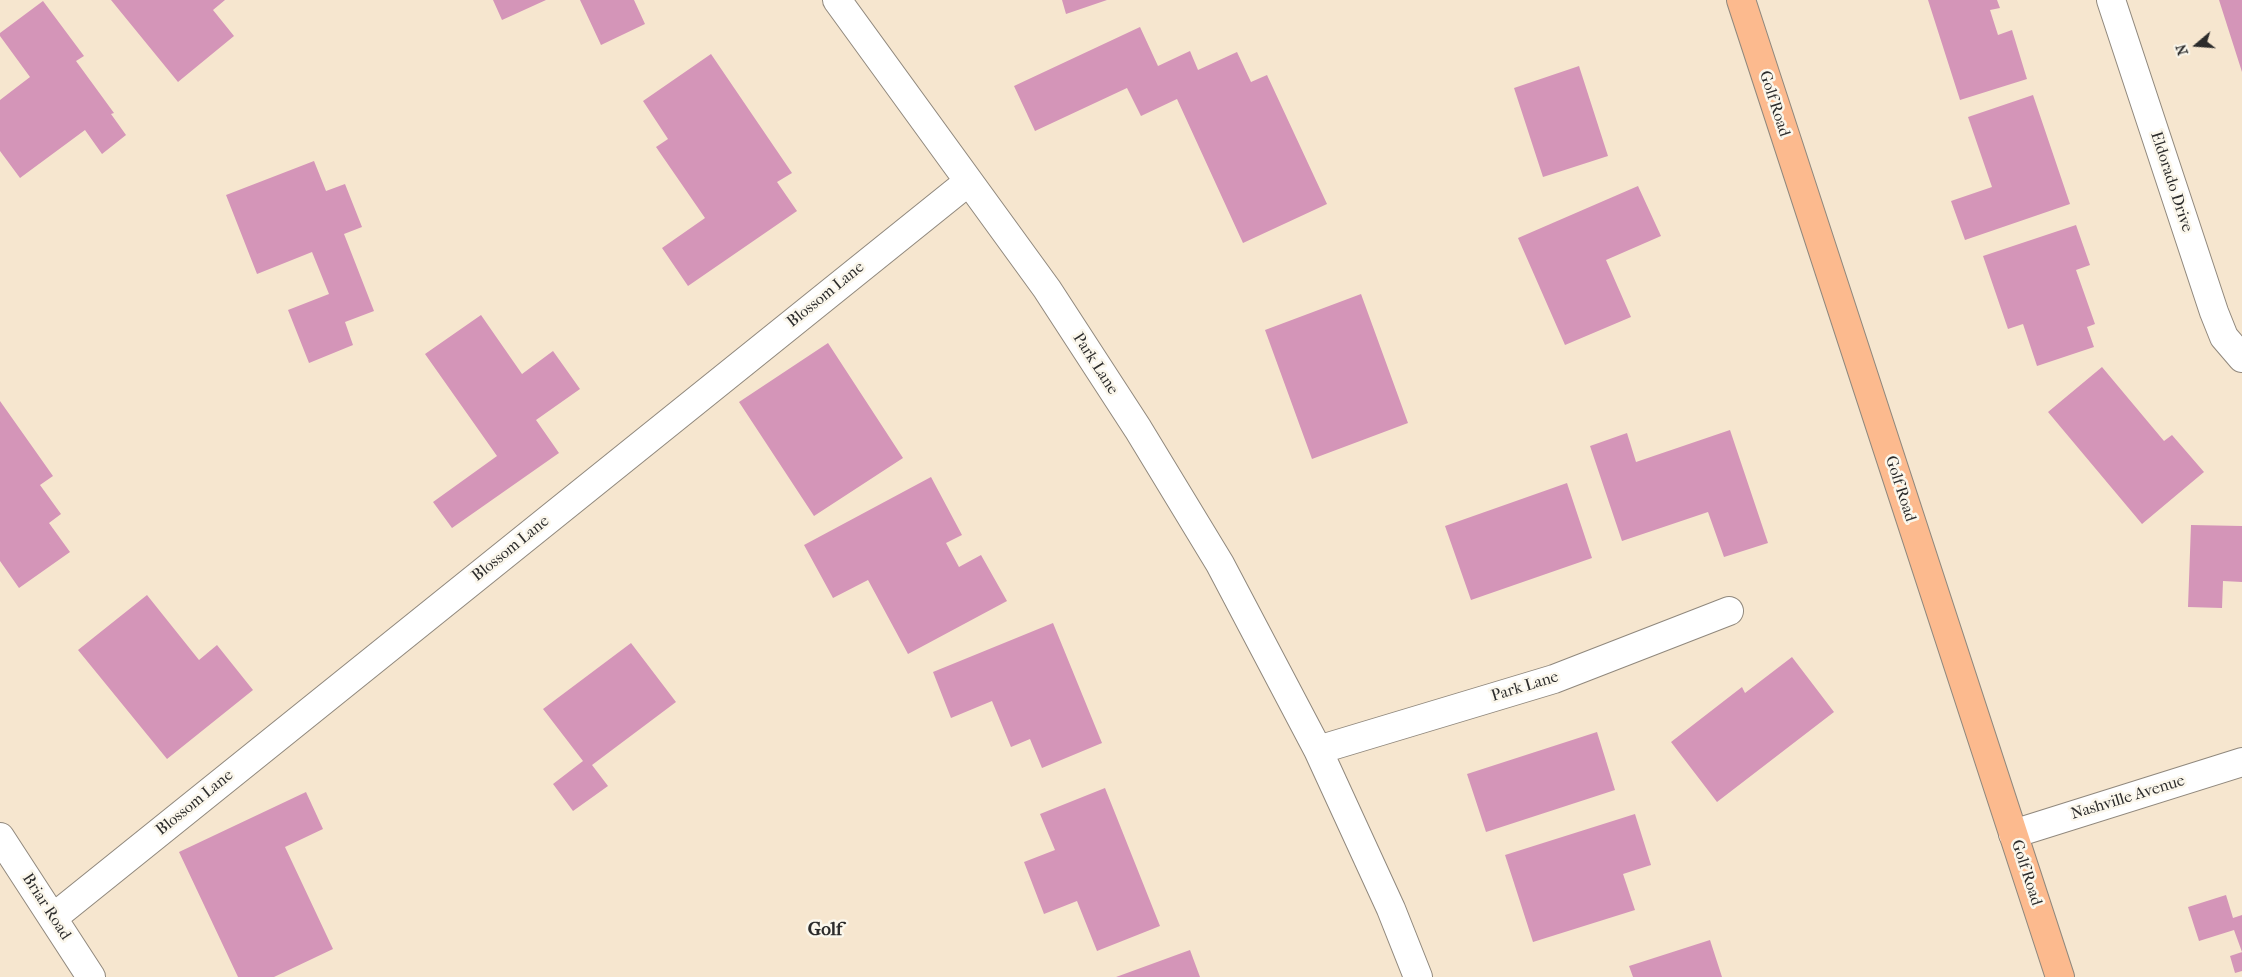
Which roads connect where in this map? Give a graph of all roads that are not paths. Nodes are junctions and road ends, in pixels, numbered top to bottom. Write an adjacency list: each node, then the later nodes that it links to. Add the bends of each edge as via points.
1 (837, 0): 4 (street, Park Lane)
2 (1741, 0): 9 (main road, Golf Road)
3 (2111, 0): 5 (street, Eldorado Drive, via 2214,312 2224,337)
4 (968, 182): 7 (street, Park Lane, via 1047,289 1138,429 1220,564); 11 (street, Blossom Lane)
5 (2242, 358)
6 (1729, 611): 7 (street, Park Lane, via 1554,679)
7 (1318, 750): 13 (street, Park Lane, via 1391,909)
8 (2242, 762): 9 (street, Nashville Avenue)
9 (2013, 834): 14 (main road, Golf Road)
10 (0, 837): 11 (street, Briar Road)
11 (54, 916): 12 (street, Briar Road)
12 (91, 977)
13 (1418, 977)
14 (2060, 977)

